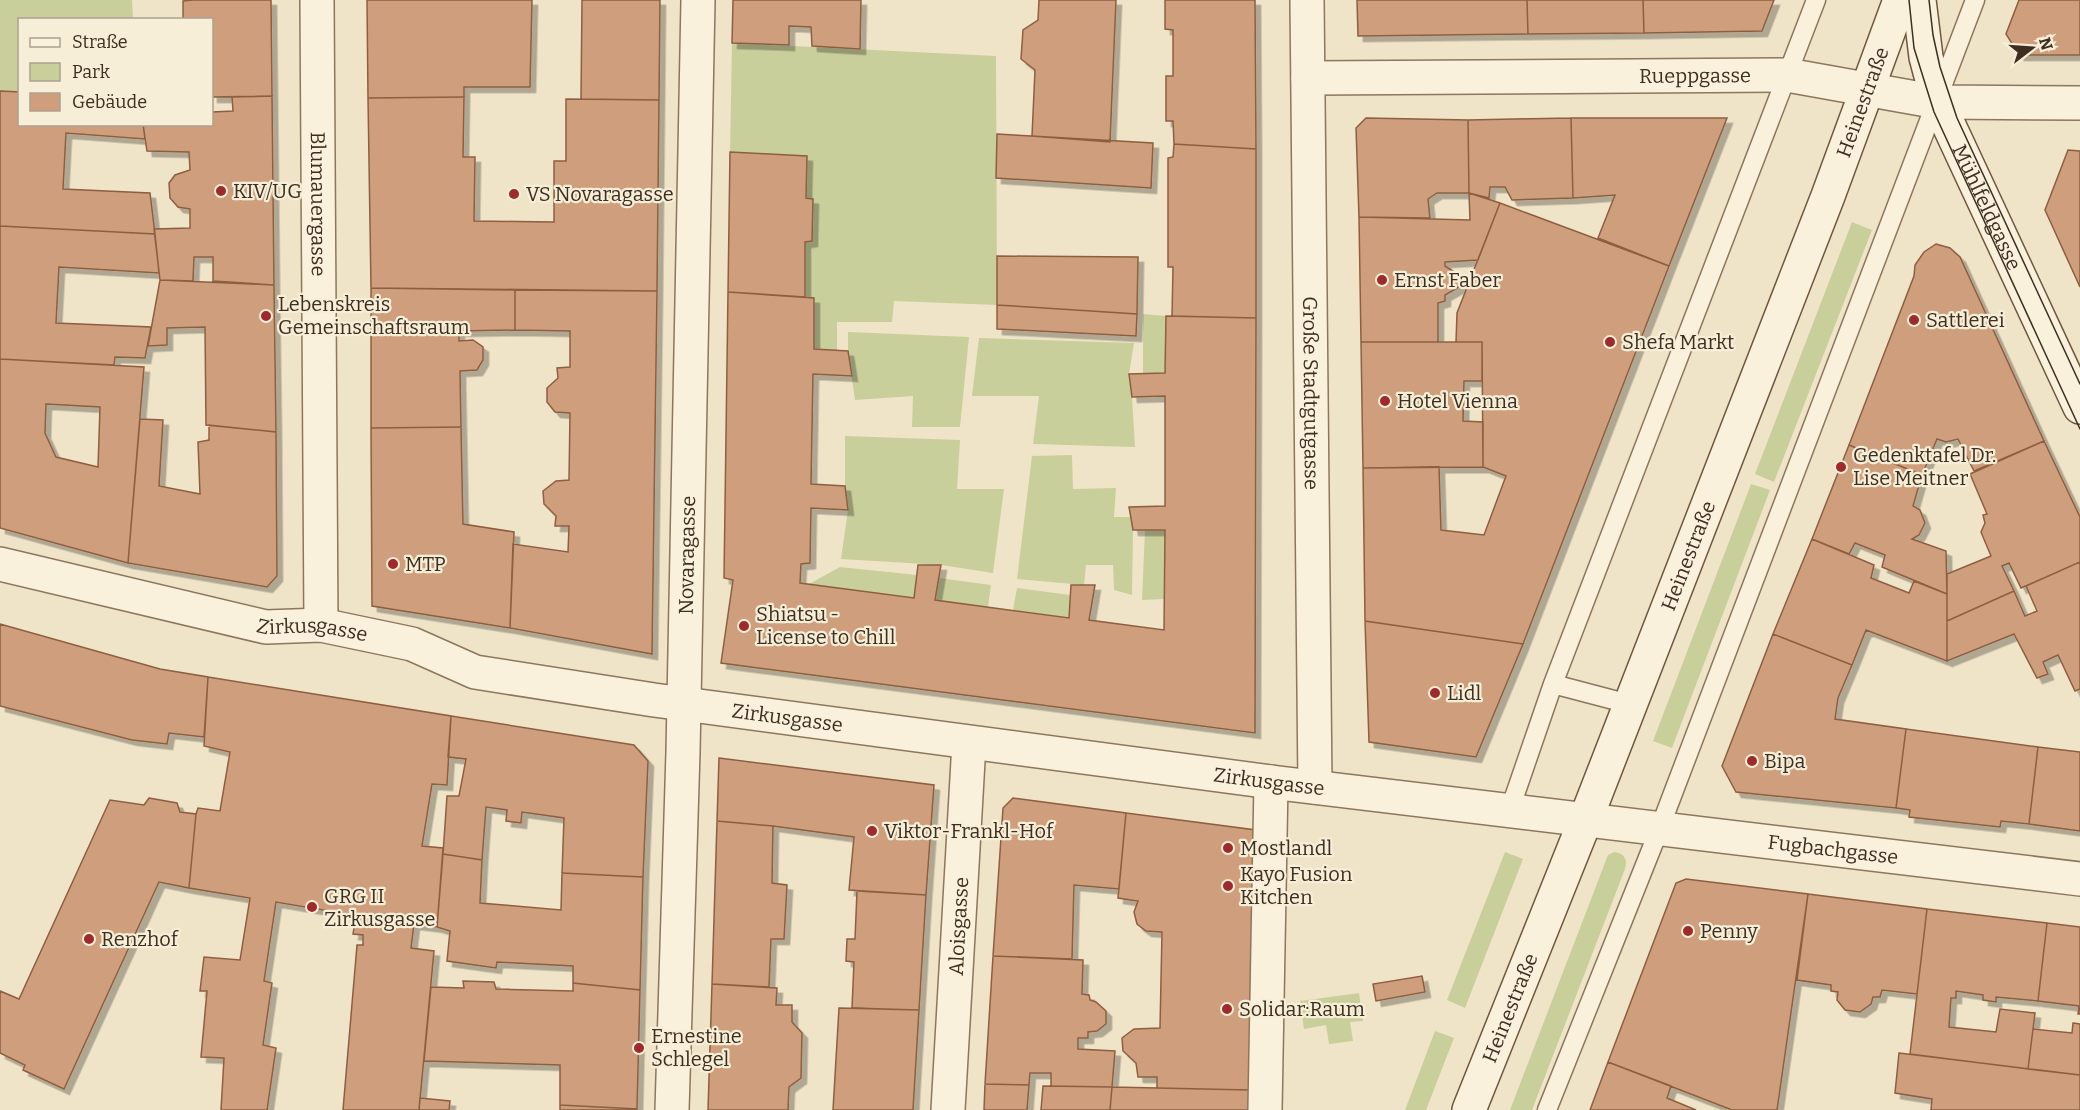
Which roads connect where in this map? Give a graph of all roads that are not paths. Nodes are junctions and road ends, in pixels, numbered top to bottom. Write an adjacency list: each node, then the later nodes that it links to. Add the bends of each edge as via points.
1 (317, 0): 15 (street, Blumauergasse)
2 (698, 0): 18 (street, Novaragasse)
3 (1307, 0): 9 (street, Große Stadtgutgasse)
4 (1815, 0): 8 (lane)
5 (1900, 0): 10 (street, Heinestraße)
6 (1919, 0): 11 (street, Mühlfeldgasse, via 1926,57)
7 (1975, 0): 11 (lane)
8 (1787, 75): 9 (street, Rueppgasse); 10 (street, Rueppgasse); 16 (lane)
9 (1308, 78): 21 (street, Große Stadtgutgasse)
10 (1867, 89): 11 (street, Rueppgasse); 17 (street, Heinestraße)
11 (1938, 102): 12 (street, Rueppgasse); 13 (street, Mühlfeldgasse); 24 (lane)
12 (2080, 103)
13 (2080, 407)
14 (0, 564): 15 (street, Zirkusgasse, via 266,627)
15 (321, 624): 18 (street, Zirkusgasse, via 412,644 475,672)
16 (1553, 684): 17 (lane); 22 (lane)
17 (1629, 704): 23 (street, Heinestraße)
18 (684, 705): 19 (street, Zirkusgasse); 26 (street, Novaragasse)
19 (969, 742): 20 (street, Zirkusgasse); 27 (street, Aloisgasse)
20 (1272, 782): 21 (street, Zirkusgasse); 28 (street)
21 (1315, 787): 22 (street, Zirkusgasse)
22 (1509, 812): 23 (street, Zirkusgasse)
23 (1585, 821): 24 (street, Fugbachgasse); 29 (street, Heinestraße)
24 (1659, 830): 25 (street, Fugbachgasse); 30 (lane)
25 (2080, 879)
26 (672, 1110)
27 (948, 1110)
28 (1265, 1110)
29 (1468, 1110)
30 (1547, 1110)

